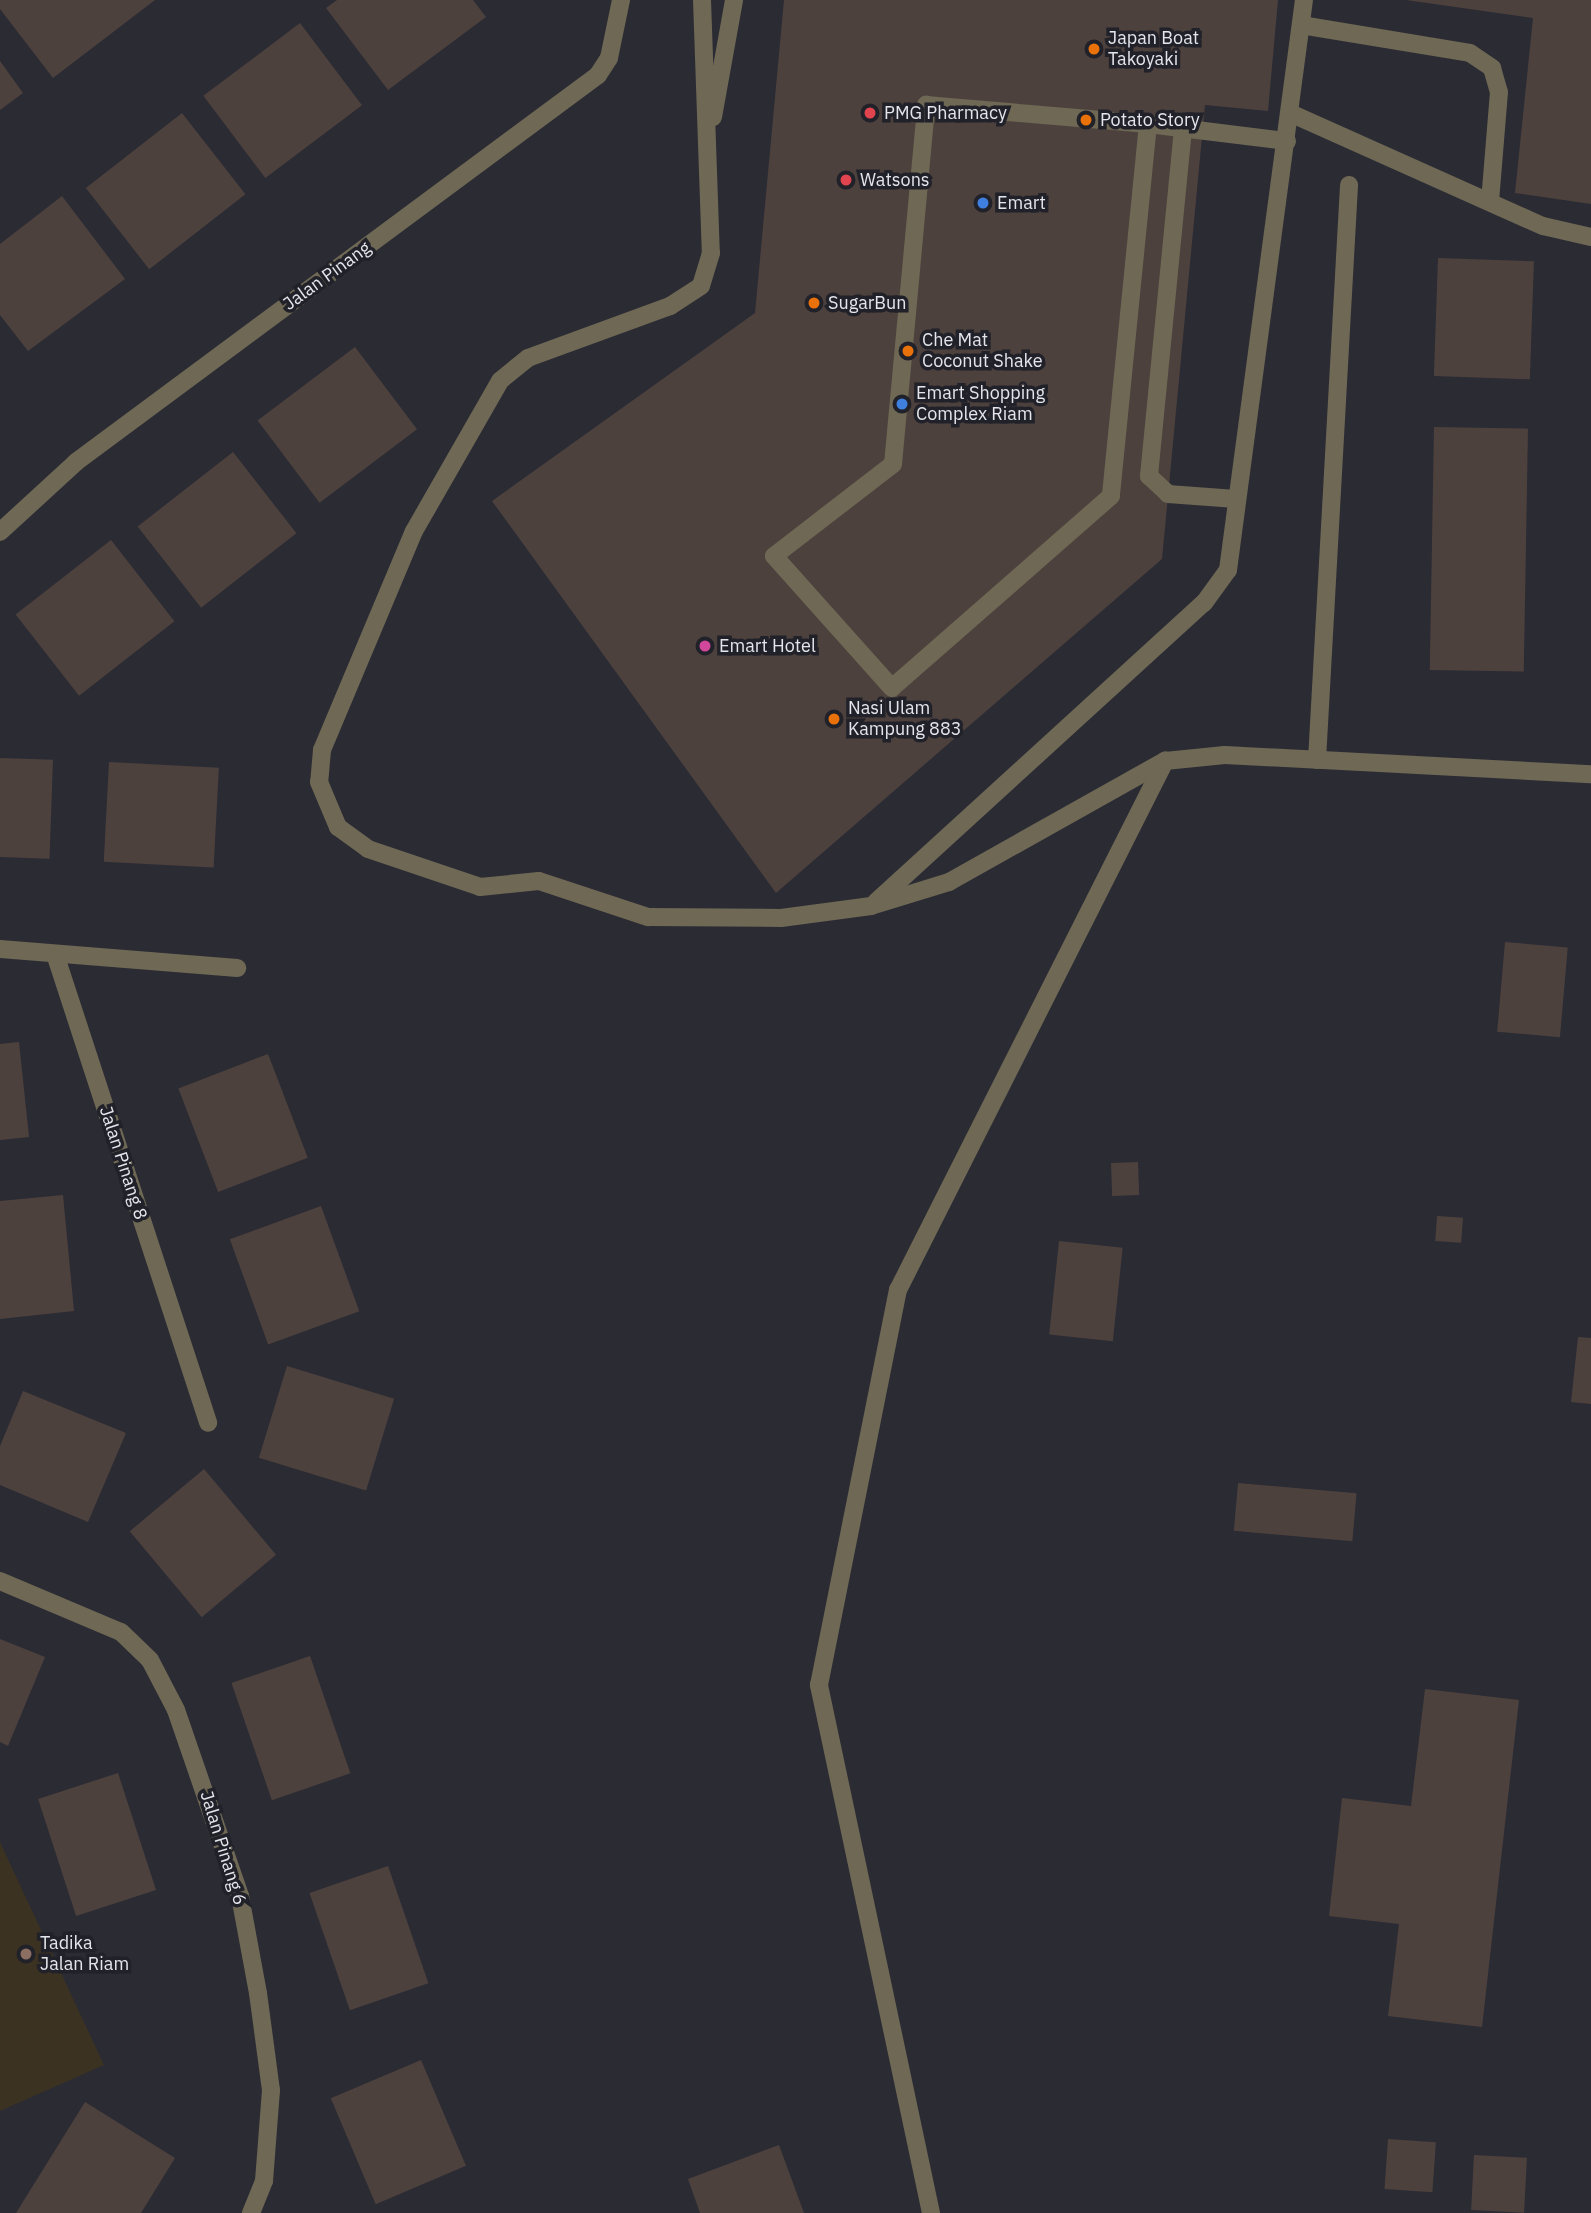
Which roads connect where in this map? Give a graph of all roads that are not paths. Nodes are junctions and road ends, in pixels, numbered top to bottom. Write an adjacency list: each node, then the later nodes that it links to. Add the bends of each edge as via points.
1 (621, 0): 15 (street, Jalan Pinang, via 609,58 598,75 76,462)
2 (702, 0): 10 (street)
3 (734, 0): 10 (street)
4 (1304, 0): 5 (street)
5 (1301, 25): 6 (street); 12 (street, via 1471,52 1492,68 1499,92)
6 (1290, 113): 9 (street); 12 (street)
7 (1149, 124): 7 (street, via 1111,496 892,688 774,556 893,464 926,105); 8 (street)
8 (1183, 129): 9 (street); 14 (street, via 1149,476 1168,494)
9 (1287, 141): 14 (street)
10 (706, 155): 19 (street, via 711,253 701,286 670,306 528,358 500,381 414,531 322,750 319,782 338,827 368,849 480,887 539,881 648,917 780,918)
11 (1349, 185): 16 (street)
12 (1490, 202): 13 (street, via 1543,226)
13 (1591, 237)
14 (1236, 499): 19 (street, via 1228,570 1204,603)
15 (0, 532)
16 (1317, 760): 17 (street, via 1225,755); 18 (street)
17 (1165, 761): 19 (street, via 949,882); 26 (street, via 898,1290 819,1685)
18 (1591, 774)
19 (871, 906)
20 (0, 949): 21 (street)
21 (55, 954): 22 (street); 23 (street, Jalan Pinang 8)
22 (237, 968)
23 (208, 1423)
24 (0, 1581): 25 (street, Jalan Pinang 6, via 121,1632 150,1660 176,1710 240,1896 258,1993 271,2090 264,2181)
25 (251, 2213)
26 (931, 2213)

